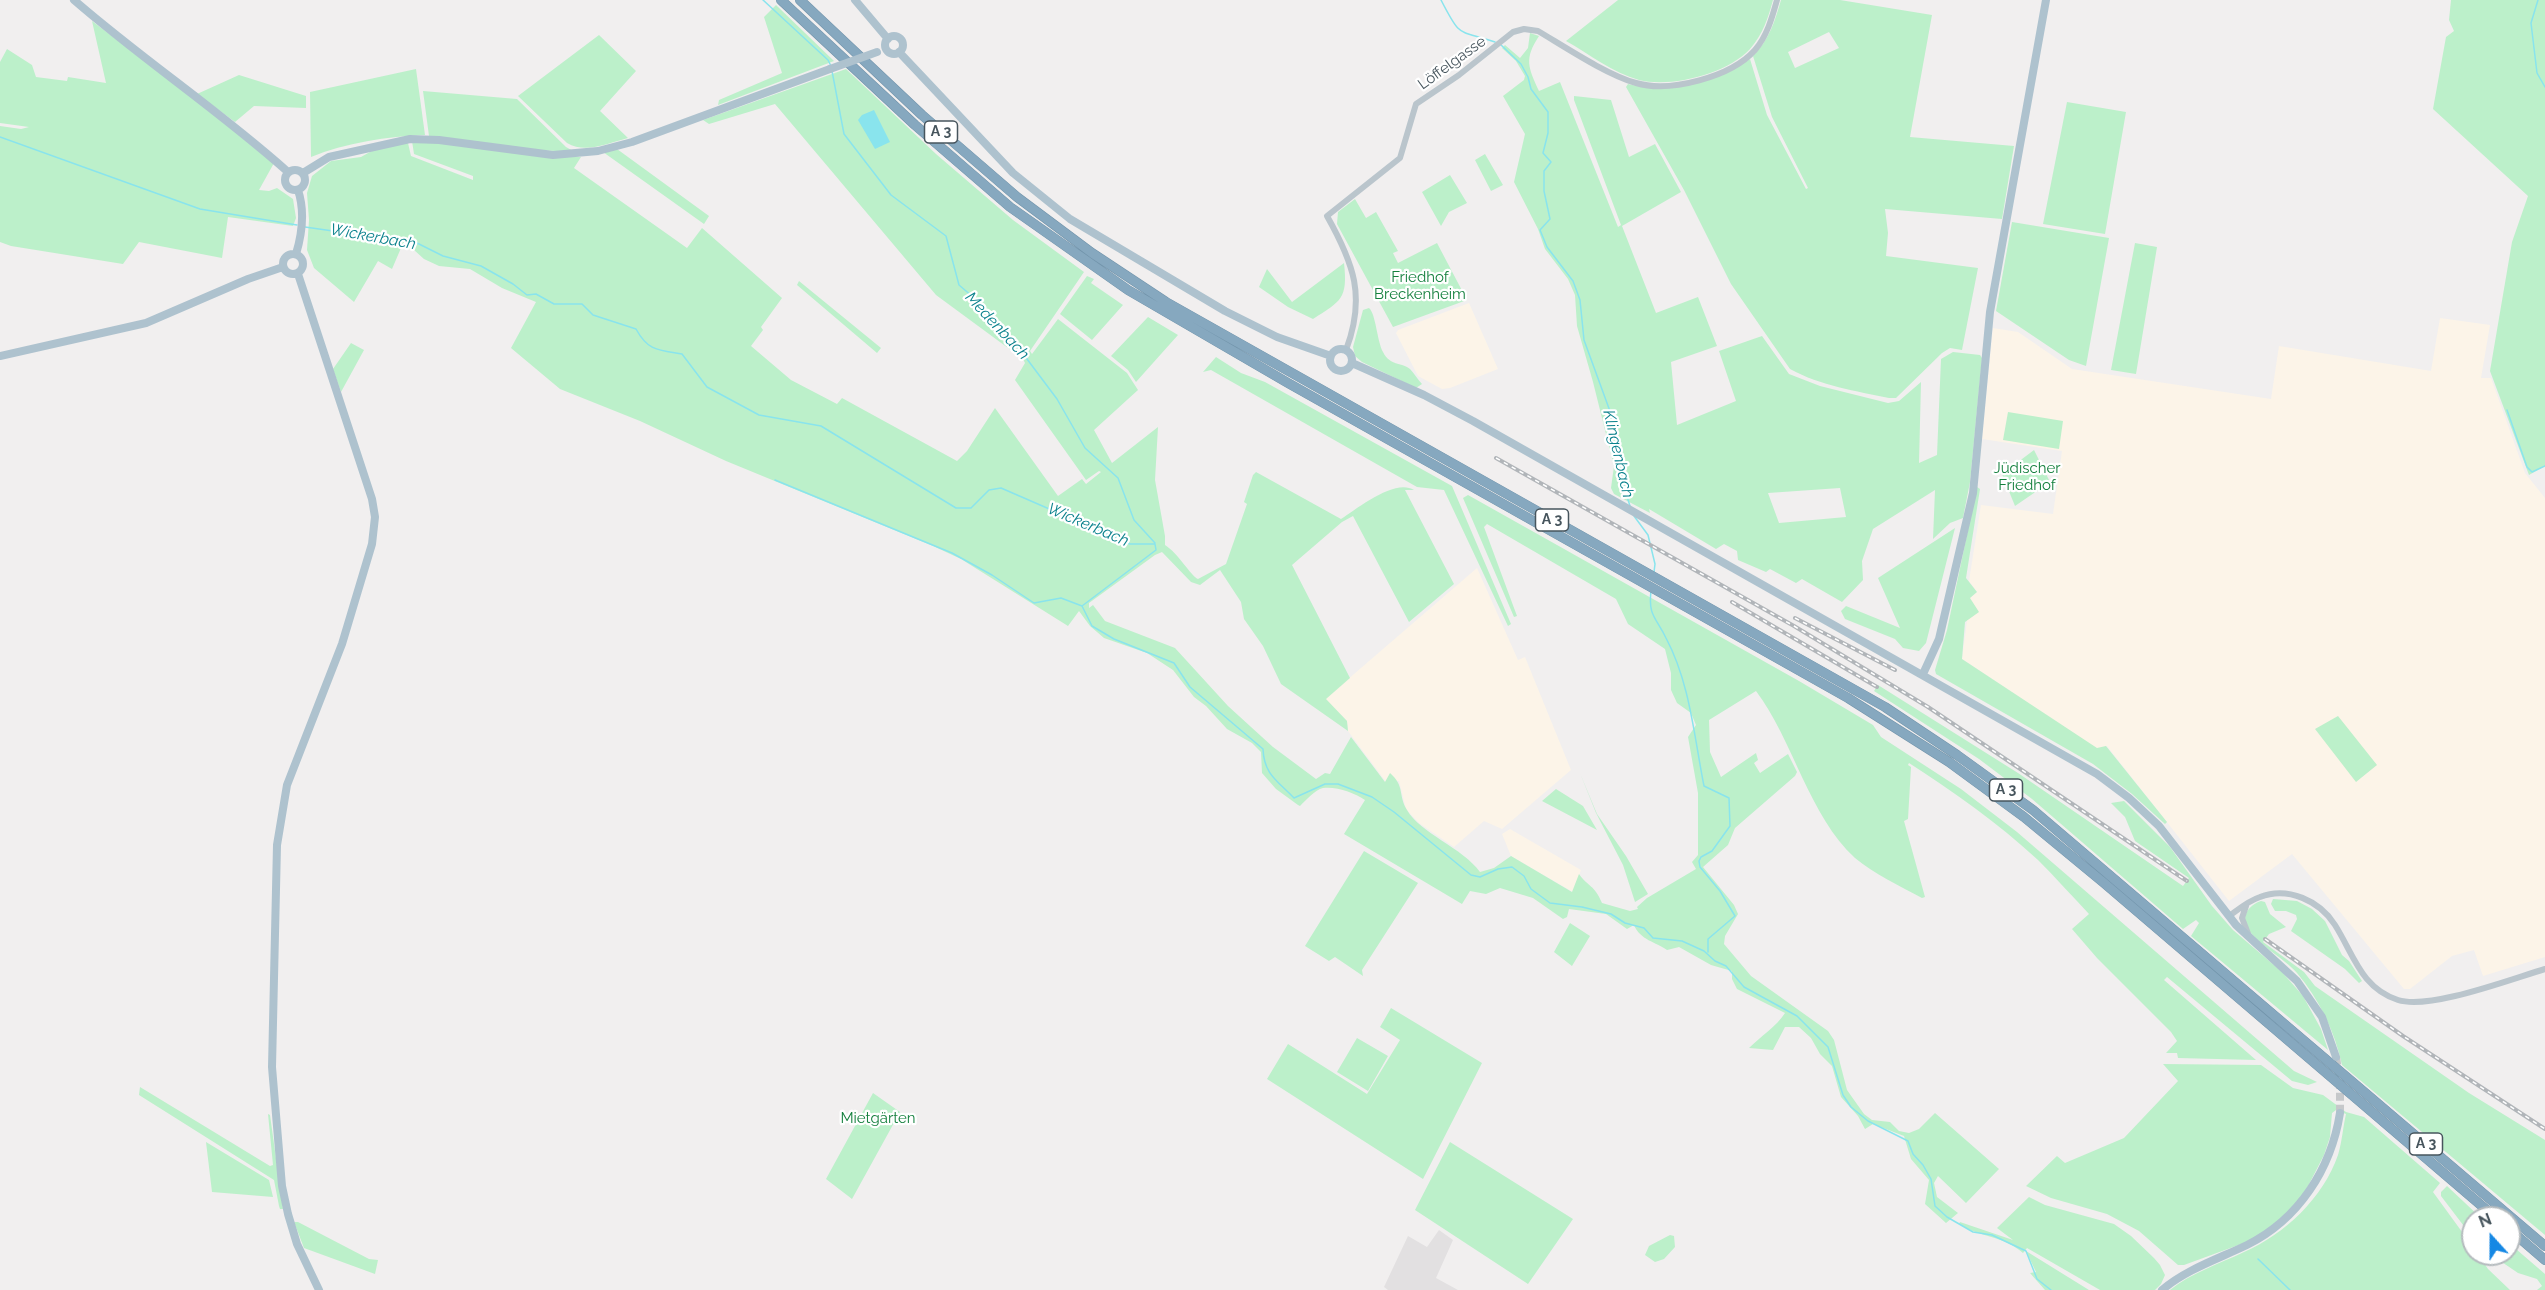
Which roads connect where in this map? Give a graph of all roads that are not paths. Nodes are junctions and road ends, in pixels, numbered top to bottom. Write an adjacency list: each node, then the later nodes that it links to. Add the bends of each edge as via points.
1 (74, 0): 10 (main road)
2 (781, 0): 20 (highway, A 3, via 946,153 1010,207 1097,270 1170,316 1468,485)
3 (800, 0): 20 (highway, A 3, via 955,145 1092,253 1166,302 1426,448)
4 (855, 0): 7 (main road)
5 (1777, 0): 16 (street, Löffelgasse, via 1767,32 1750,55 1731,68 1688,83 1666,87 1643,85 1620,77 1533,29 1516,31 1416,104 1400,158 1328,216 1356,284 1354,327)
6 (2046, 0): 22 (main road, via 1990,312 1973,493 1940,639)
7 (888, 39): 8 (main road); 9 (main road, via 900,40)
8 (885, 48): 9 (main road, via 892,54); 11 (main road, bridge, via 632,142 598,151 553,155 416,139 329,157)
9 (899, 52): 18 (main road, via 1013,173 1070,219 1254,326)
10 (288, 172): 11 (main road); 12 (main road, via 286,187)
11 (303, 173): 12 (main road, via 305,183)
12 (298, 190): 13 (main road, via 302,220)
13 (296, 254): 14 (main road, via 285,258); 15 (main road, via 304,264)
14 (283, 267): 15 (main road, via 289,274); 17 (main road, via 146,323)
15 (298, 274): 34 (main road, via 375,517 372,544 342,644 287,785 277,845 272,1066 282,1186 297,1244)
16 (1346, 350): 18 (main road, via 1335,351); 19 (main road)
17 (0, 356)
18 (1331, 356): 19 (main road, via 1331,365 1338,370 1345,371)
19 (1352, 363): 22 (main road, via 1424,395)
20 (1645, 578): 21 (highway, A 3)
21 (1659, 586): 29 (highway, A 3, via 1878,716 1993,793); 31 (highway, A 3, via 1885,707 2024,803)
22 (1923, 674): 24 (main road, via 2074,759 2119,790 2168,836)
23 (2248, 903): 24 (street); 25 (street, via 2242,918); 26 (street, via 2280,893 2312,903 2333,921 2364,977 2380,991 2403,1001 2434,1001)
24 (2229, 916): 25 (main road)
25 (2251, 940): 27 (main road, via 2307,993 2327,1026)
26 (2545, 969)
27 (2336, 1056)
28 (2340, 1113): 35 (main road, via 2322,1170 2295,1210 2257,1240 2190,1270)
29 (2482, 1206)
30 (2521, 1240): 32 (highway)
31 (2545, 1246)
32 (2541, 1257): 33 (highway)
33 (2545, 1265)
34 (319, 1290)
35 (2162, 1290)

